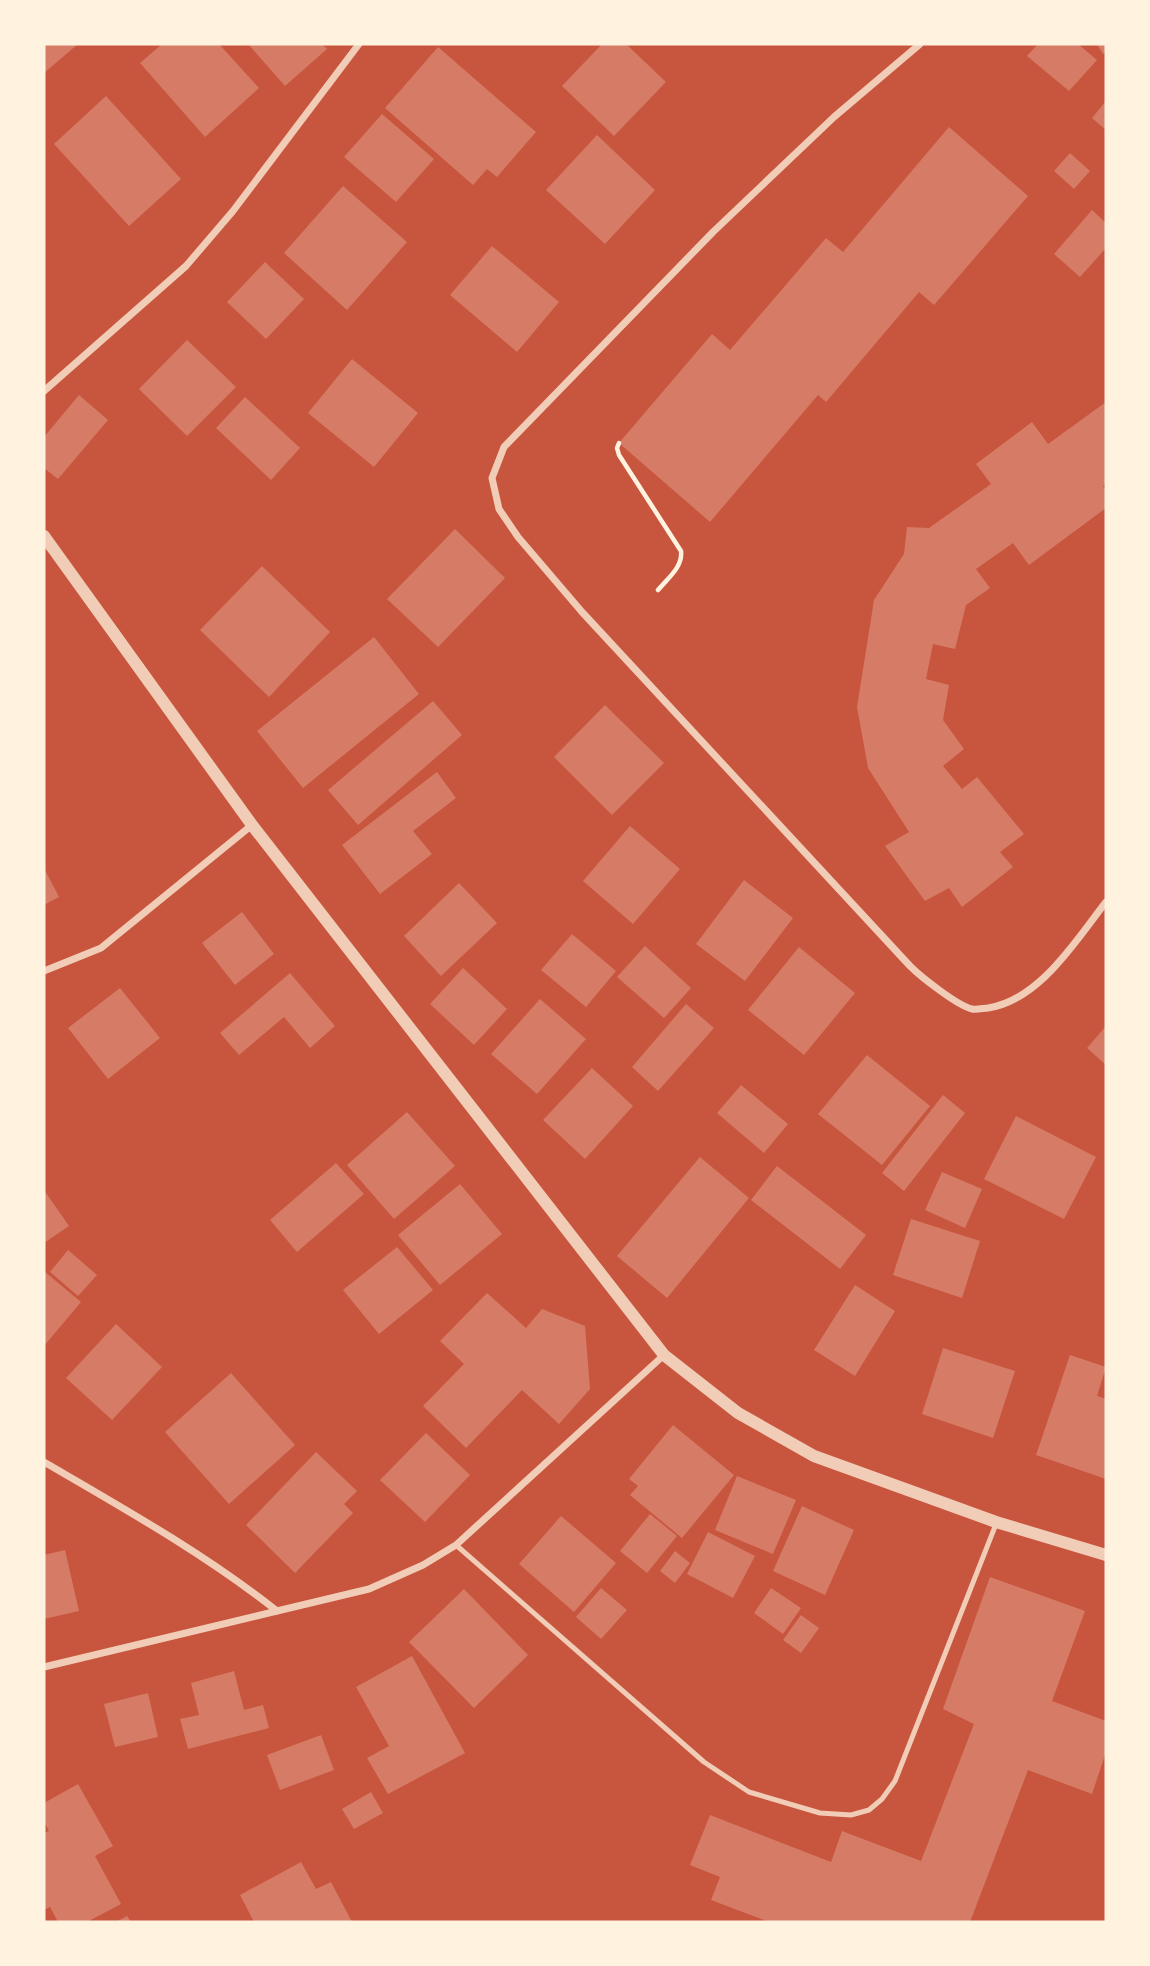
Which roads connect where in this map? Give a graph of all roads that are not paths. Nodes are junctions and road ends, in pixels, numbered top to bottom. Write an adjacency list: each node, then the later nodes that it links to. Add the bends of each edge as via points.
1 (359, 44): 3 (street, via 186,266)
2 (920, 44): 6 (street, via 834,117 713,232 504,447 492,478 499,509 582,612 921,977 973,1010 1000,1006 1044,980)
3 (44, 391)
4 (44, 536): 5 (street)
5 (252, 825): 7 (street, via 101,948); 8 (street)
6 (1106, 902)
7 (44, 971)
8 (664, 1355): 10 (street, via 738,1413 814,1456); 11 (street)
9 (44, 1462): 13 (street, via 164,1533)
10 (996, 1522): 11 (lane, via 895,1781 869,1810 850,1815 820,1813 749,1792 704,1762); 12 (street)
11 (456, 1545): 13 (street, via 369,1589)
12 (1106, 1555)
13 (277, 1611): 14 (street)
14 (44, 1667)

